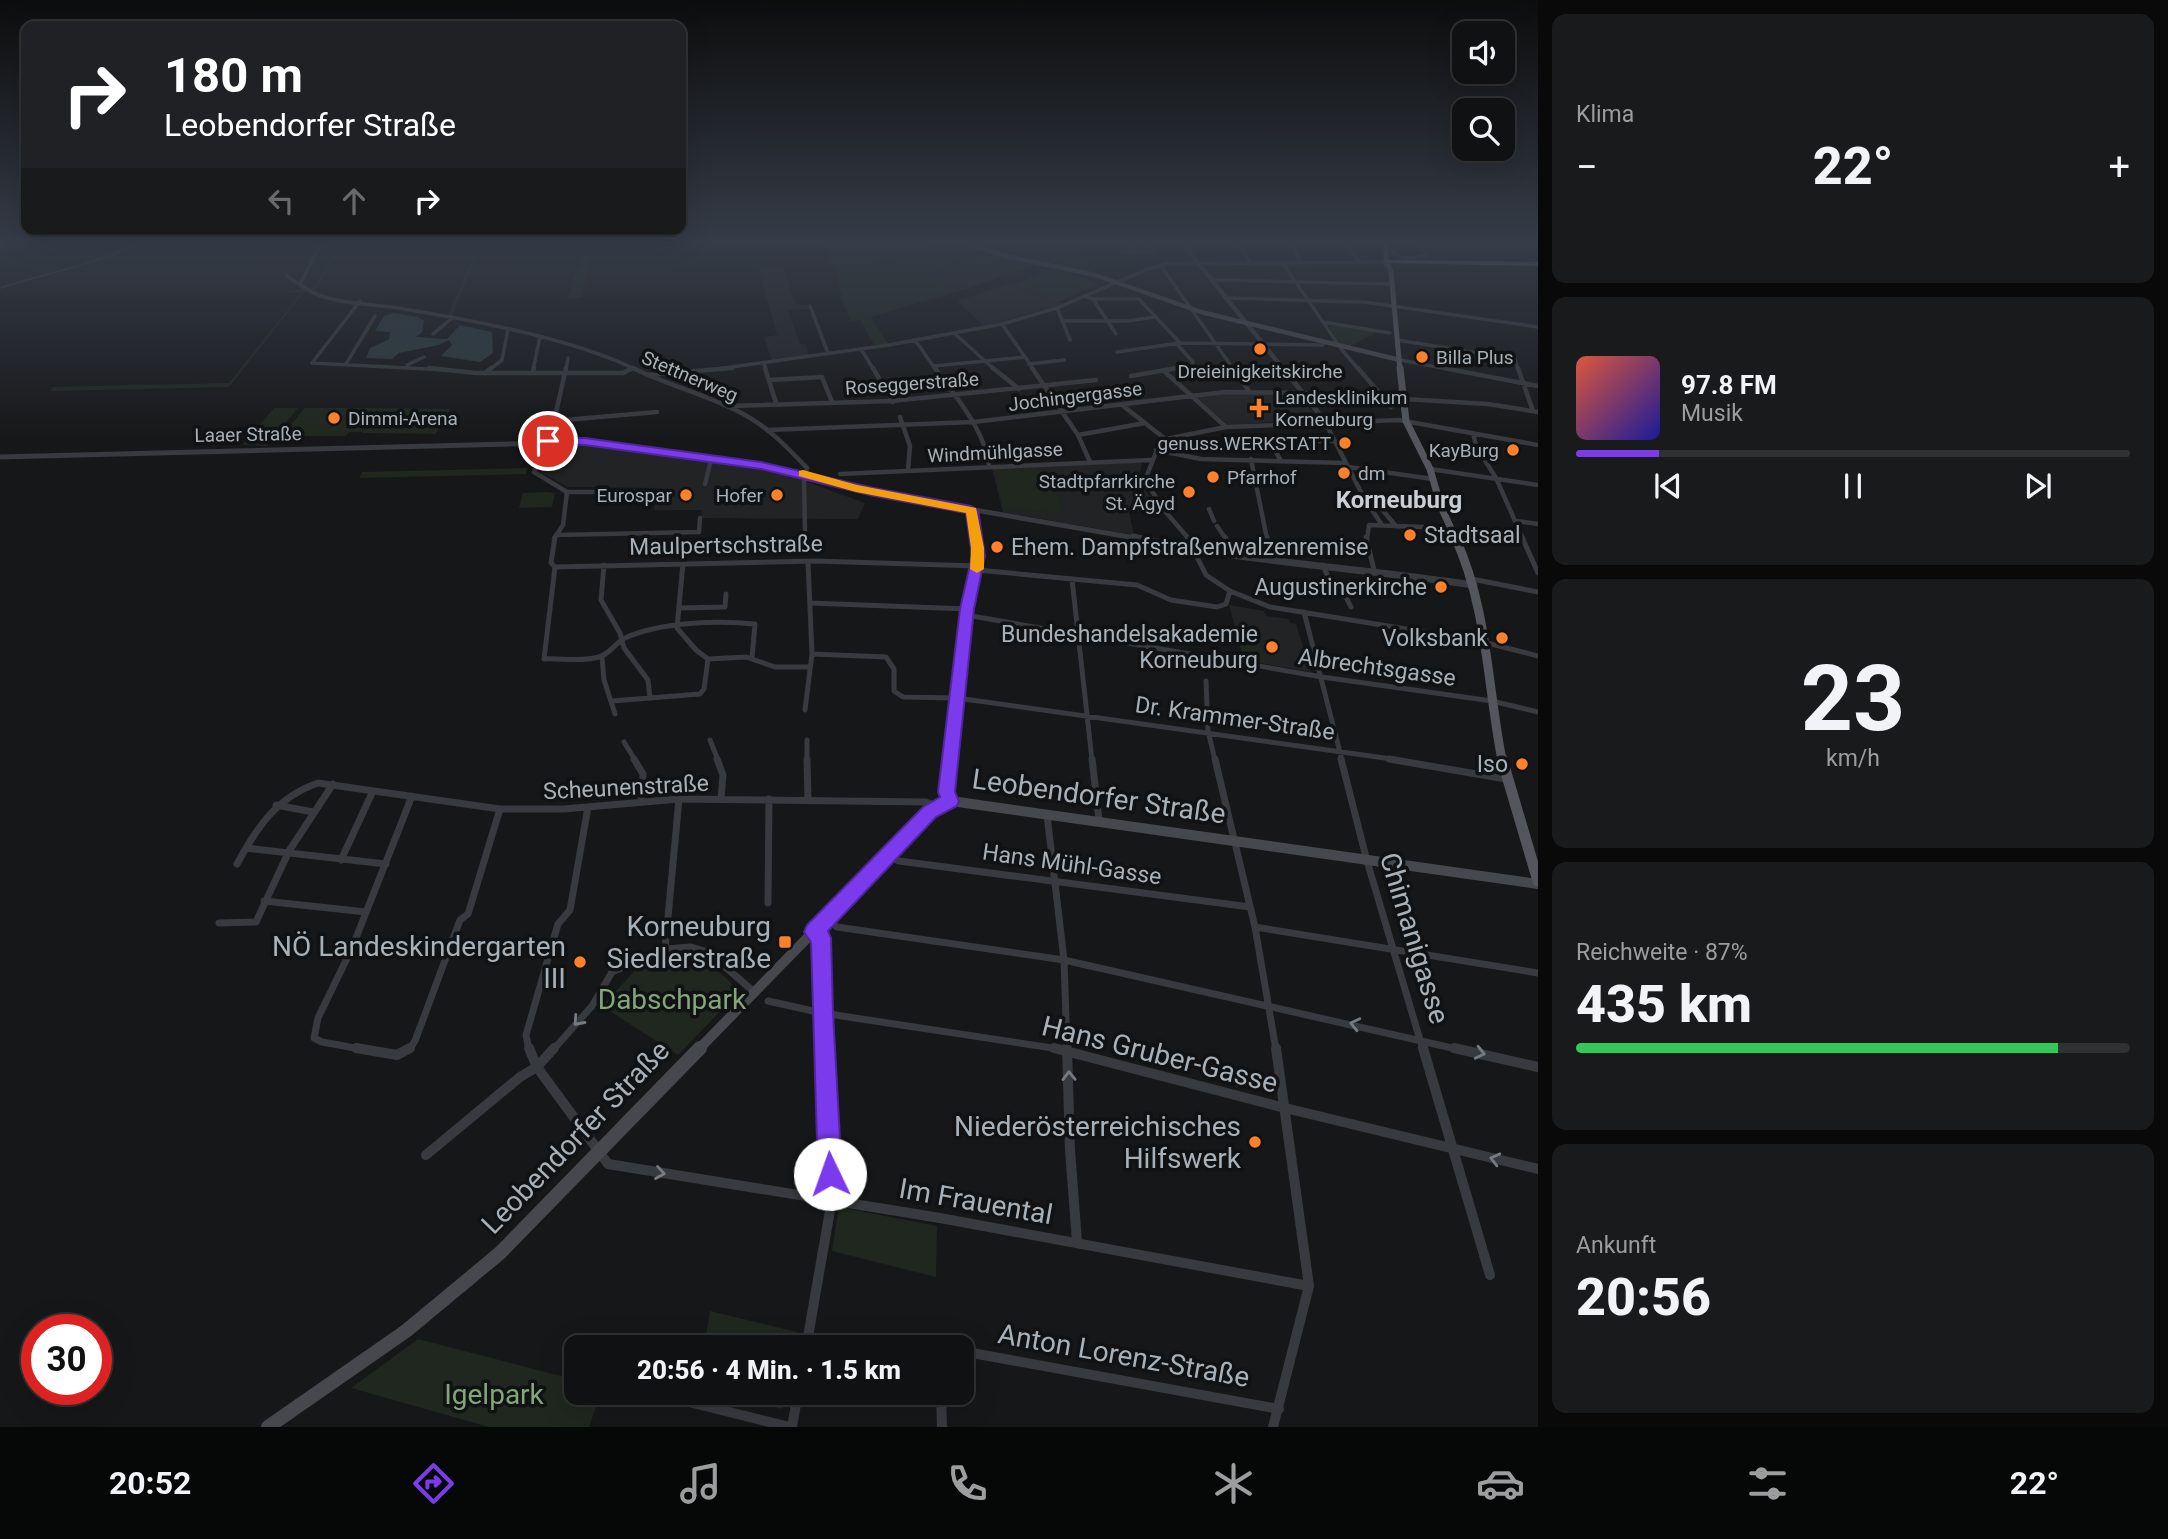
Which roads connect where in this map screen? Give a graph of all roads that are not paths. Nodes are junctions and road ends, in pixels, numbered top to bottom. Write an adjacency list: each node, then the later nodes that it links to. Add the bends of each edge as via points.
1 (810, 306): 40 (street)
2 (356, 307): 47 (street, via 312,363)
3 (388, 307): 17 (street, Stettnerweg)
4 (1060, 307): 13 (street)
5 (1098, 307): 19 (street)
6 (1145, 307): 16 (street)
7 (1184, 307): 14 (main road)
8 (1191, 307): 14 (street)
9 (1233, 307): 21 (street)
10 (1313, 307): 20 (street)
11 (1392, 307): 32 (main road)
12 (1408, 307): 23 (street)
13 (1057, 308): 18 (street); 22 (street)
14 (1193, 310): 21 (main road); 33 (street)
15 (375, 316): 47 (street)
16 (1154, 317): 19 (street); 34 (street)
17 (451, 319): 24 (street, Stettnerweg); 27 (street)
18 (1062, 321): 19 (street); 31 (street)
19 (1108, 322): 28 (street)
20 (1323, 322): 26 (street); 37 (street)
21 (1246, 323): 35 (street); 37 (main road)
22 (1002, 324): 25 (street); 42 (street)
23 (1538, 327)
24 (508, 329): 29 (street, Stettnerweg); 56 (street, via 503,359)
25 (954, 333): 30 (street); 46 (street)
26 (1390, 333)
27 (433, 334)
28 (1116, 334)
29 (540, 337): 52 (street, Stettnerweg); 53 (street)
30 (915, 340): 38 (street); 51 (street)
31 (1070, 340)
32 (1397, 340): 45 (main road); 61 (street, via 1515,359)
33 (1216, 342): 34 (street); 35 (street); 65 (street)
34 (1178, 343): 39 (street); 55 (street, via 1192,364)
35 (1263, 343): 36 (street); 66 (street)
36 (1323, 345)
37 (1339, 346): 45 (main road); 69 (street)
38 (861, 349): 40 (street); 72 (street)
39 (1117, 352)
40 (828, 353): 48 (street)
41 (424, 357): 50 (street)
42 (1025, 357): 46 (street); 49 (street)
43 (568, 358): 54 (street)
44 (1065, 360): 49 (street)
45 (1400, 360): 61 (street); 70 (main road)
46 (984, 361): 51 (street); 64 (street)
47 (346, 364): 50 (street)
48 (764, 364): 57 (street); 59 (street)
49 (1030, 364): 62 (street)
50 (406, 366): 56 (street)
51 (934, 366): 67 (street)
52 (634, 368): 54 (street, via 623,373); 57 (street, Stettnerweg)
53 (533, 371): 54 (street); 56 (street)
54 (566, 371): 81 (street)
55 (1164, 371): 58 (street); 68 (street)
56 (485, 373)
57 (648, 375): 75 (street, Stettnerweg)
58 (1131, 376)
59 (770, 380): 71 (street, via 822,377); 73 (street)
60 (1096, 380): 62 (street, Roseggerstraße)
61 (1525, 384): 63 (street); 78 (street)
62 (1045, 386): 64 (street, Roseggerstraße); 79 (street)
63 (1538, 386)
64 (1019, 389): 67 (street, Roseggerstraße)
65 (1249, 391): 66 (street, Jochingergasse); 68 (street, Jochingergasse)
66 (1302, 393): 69 (street, Jochingergasse); 82 (street)
67 (957, 396): 72 (street, Roseggerstraße); 84 (street)
68 (1191, 396): 74 (street, Jochingergasse); 87 (street)
69 (1384, 399): 76 (street)
70 (1404, 399): 78 (street); 83 (main road)
71 (832, 402): 72 (street, Roseggerstraße); 73 (street, Roseggerstraße)
72 (893, 402)
73 (776, 403): 75 (street, Roseggerstraße)
74 (1122, 405): 79 (street, Jochingergasse); 85 (street)
75 (728, 406): 88 (street, Stettnerweg)
76 (1391, 407)
77 (657, 412): 81 (street)
78 (1536, 412)
79 (1063, 413): 84 (street, Jochingergasse); 90 (street)
80 (900, 417): 86 (street)
81 (553, 421): 92 (street)
82 (1324, 421): 83 (street); 87 (street); 93 (street)
83 (1406, 421): 89 (street); 104 (main road)
84 (973, 422): 86 (street, Jochingergasse); 103 (street, via 987,448)
85 (1145, 424): 90 (street); 91 (street)
86 (905, 426): 88 (street, Jochingergasse); 105 (street, via 911,446)
87 (1226, 427): 91 (street)
88 (768, 430): 107 (street, Stettnerweg, via 807,468)
89 (1473, 433): 94 (street); 108 (street)
90 (1078, 435): 101 (street)
91 (1164, 438): 95 (street)
92 (548, 441): 96 (street, Laaer Straße); 99 (street, Laaer Straße); 112 (street, via 534,472)
93 (1335, 441): 98 (street, via 1272,442); 102 (street)
94 (1538, 445)
95 (1156, 450): 97 (street, via 1201,459); 100 (street)
96 (0, 457)
97 (1251, 459): 98 (street); 127 (street)
98 (1280, 459): 102 (street)
99 (711, 460): 107 (street, Laaer Straße); 110 (street)
100 (1151, 460): 101 (street, Windmühlgasse); 125 (street, via 1145,484)
101 (1090, 462): 103 (street, Windmühlgasse)
102 (1347, 465): 109 (street); 114 (street)
103 (989, 466): 105 (street, Windmühlgasse)
104 (1430, 469): 108 (street); 109 (main road)
105 (908, 470): 106 (street, Windmühlgasse)
106 (840, 474)
107 (806, 475): 116 (street, Laaer Straße); 123 (street)
108 (1496, 478): 111 (street); 118 (street)
109 (1433, 479): 122 (main road)
110 (705, 484)
111 (1538, 485)
112 (566, 492): 113 (street); 124 (street, via 563,525)
113 (653, 492)
114 (1366, 501): 120 (street); 121 (street, via 1379,506)
115 (1209, 509): 126 (street)
116 (971, 510): 125 (street, Laaer Straße); 133 (street)
117 (700, 518): 124 (street, via 699,531)
118 (1516, 521): 119 (street); 135 (street)
119 (1538, 524)
120 (1380, 525): 121 (street); 134 (street, via 1366,526)
121 (1395, 526): 122 (street)
122 (1452, 528): 137 (main road)
123 (805, 533)
124 (556, 535): 132 (street, via 551,563)
125 (1197, 551): 126 (street, Laaer Straße); 138 (street, via 1206,575)
126 (1237, 556): 127 (street, Laaer Straße)
127 (1271, 560): 131 (street, Laaer Straße)
128 (808, 562): 129 (street, Maulpertschstraße); 133 (street, Maulpertschstraße); 141 (street)
129 (683, 563): 130 (street, Maulpertschstraße); 143 (street)
130 (604, 565): 132 (street, Maulpertschstraße); 148 (street, via 601,600)
131 (1324, 565): 134 (street, Laaer Straße); 142 (street, via 1335,594 1346,597)
132 (555, 567): 152 (street, via 544,659)
133 (977, 568): 136 (street, Maulpertschstraße); 144 (street)
134 (1374, 570): 137 (street, Laaer Straße)
135 (1538, 573)
136 (1072, 579): 138 (street, Maulpertschstraße, via 1137,584 1164,598 1217,607 1226,604); 147 (street)
137 (1473, 582): 139 (street); 149 (main road)
138 (1230, 591): 145 (street, via 1260,604)
139 (1538, 592)
140 (726, 594): 143 (street, via 724,607)
141 (810, 603): 144 (street, Albrechtsgasse); 150 (street)
142 (1352, 607)
143 (679, 608): 146 (street)
144 (967, 612): 147 (street, Albrechtsgasse); 159 (street)
145 (1304, 612): 149 (street); 156 (street, Chimanigasse)
146 (677, 628): 148 (street); 153 (street); 154 (street, via 691,623 753,623)
147 (1079, 634): 156 (street, Albrechtsgasse); 165 (street)
148 (622, 639): 152 (street); 158 (street, via 648,680)
149 (1486, 642): 151 (street); 161 (main road)
150 (812, 654): 155 (street); 159 (street, Dr. Krammer-Straße, via 885,657 893,666 898,695)
151 (1538, 656)
152 (602, 657): 160 (street, via 601,677)
153 (708, 659): 154 (street); 158 (street, via 700,694)
154 (752, 659): 155 (street, via 775,667)
155 (809, 667): 162 (street)
156 (1322, 677): 161 (street, Albrechtsgasse); 170 (street, Chimanigasse)
157 (1206, 681): 166 (street)
158 (650, 698): 160 (street)
159 (957, 698): 165 (street, Dr. Krammer-Straße); 179 (street, via 947,792)
160 (612, 701): 164 (street)
161 (1492, 701): 163 (street, Albrechtsgasse); 171 (main road)
162 (805, 710)
163 (1538, 712)
164 (615, 714)
165 (1087, 715): 166 (street, Dr. Krammer-Straße); 187 (street)
166 (1208, 731): 170 (street, Dr. Krammer-Straße); 188 (street)
167 (710, 740): 176 (street, via 723,775)
168 (807, 740): 178 (street)
169 (624, 742): 180 (street, via 643,774)
170 (1339, 750): 171 (street, Dr. Krammer-Straße); 193 (street, Chimanigasse)
171 (1506, 779): 197 (main road)
172 (333, 784): 173 (street, Scheunenstraße); 181 (street, Scheunenstraße, via 318,783 298,790); 185 (street)
173 (373, 791): 174 (street, Scheunenstraße); 192 (street)
174 (412, 796): 184 (street, Scheunenstraße); 195 (street)
175 (679, 799): 176 (street, Scheunenstraße); 180 (street, Scheunenstraße); 206 (street)
176 (721, 799): 177 (street, Scheunenstraße)
177 (769, 799): 178 (street, Scheunenstraße); 199 (street)
178 (808, 799): 182 (street, Scheunenstraße)
179 (951, 801): 182 (main road, Leobendorfer Straße); 186 (main road, Leobendorfer Straße)
180 (641, 802): 183 (street, Scheunenstraße)
181 (276, 805): 185 (street); 189 (street)
182 (937, 806): 191 (main road, Leobendorfer Straße)
183 (588, 807): 184 (street, Scheunenstraße); 217 (street, via 570,910 558,925 527,1026)
184 (500, 809): 201 (street, via 468,914 460,920 415,1041 397,1055 314,1038 318,1018)
185 (313, 811): 190 (street)
186 (1047, 813): 187 (main road, Leobendorfer Straße); 196 (street)
187 (1099, 820): 188 (main road, Leobendorfer Straße)
188 (1234, 841): 193 (main road, Leobendorfer Straße); 200 (street)
189 (246, 848): 190 (street); 194 (street)
190 (289, 851): 192 (street); 198 (street)
191 (889, 856): 196 (street, Hans Mühl-Gasse); 202 (main road, Leobendorfer Straße)
192 (341, 860): 195 (street)
193 (1367, 861): 197 (main road, Leobendorfer Straße); 207 (street, Chimanigasse)
194 (237, 863)
195 (386, 864): 201 (street)
196 (1055, 881): 200 (street, Hans Mühl-Gasse); 208 (street)
197 (1538, 883)
198 (264, 901): 201 (street); 203 (street, via 256,922)
199 (768, 903)
200 (1250, 907): 204 (street)
201 (366, 912)
202 (826, 919): 205 (main road, Leobendorfer Straße); 208 (street, via 837,927)
203 (219, 923)
204 (1255, 927): 207 (street); 212 (street)
205 (814, 932): 210 (main road, Leobendorfer Straße); 213 (street, via 821,938)
206 (664, 949): 210 (street, via 691,947 708,952); 217 (street, one-way to 217, via 612,972 592,1006)
207 (1394, 949): 209 (street); 214 (street, Chimanigasse)
208 (1064, 960): 212 (street); 215 (street)
209 (1538, 973)
210 (753, 991): 220 (main road, Leobendorfer Straße)
211 (768, 1001): 213 (street, Hans Gruber-Gasse)
212 (1270, 1004): 214 (street, one-way to 212); 218 (street)
213 (822, 1013): 215 (street, Hans Gruber-Gasse); 223 (street)
214 (1421, 1039): 216 (street, one-way to 216); 219 (street, Chimanigasse)
215 (1068, 1050): 218 (street, Hans Gruber-Gasse); 224 (street, one-way to 215)
216 (1538, 1066)
217 (537, 1067): 220 (street); 221 (street)
218 (1285, 1108): 219 (street, Hans Gruber-Gasse); 226 (street)
219 (1451, 1148): 222 (street, Hans Gruber-Gasse, one-way to 219); 225 (street, Chimanigasse)
220 (598, 1153): 223 (street, Im Frauental, one-way to 223, via 616,1167); 233 (main road, Leobendorfer Straße, via 500,1253 432,1312)
221 (426, 1155)
222 (1538, 1169)
223 (832, 1199): 224 (street, Im Frauental); 227 (street)
224 (1077, 1242): 226 (street, Im Frauental)
225 (1490, 1275)
226 (1309, 1286): 232 (street)
227 (808, 1335)
228 (974, 1353): 232 (street, Anton Lorenz-Straße)
229 (702, 1405): 234 (street)
230 (796, 1405): 234 (street)
231 (941, 1405): 235 (street)
232 (1279, 1409): 236 (street)
233 (268, 1427)
234 (791, 1427)
235 (942, 1427)
236 (1273, 1427)

